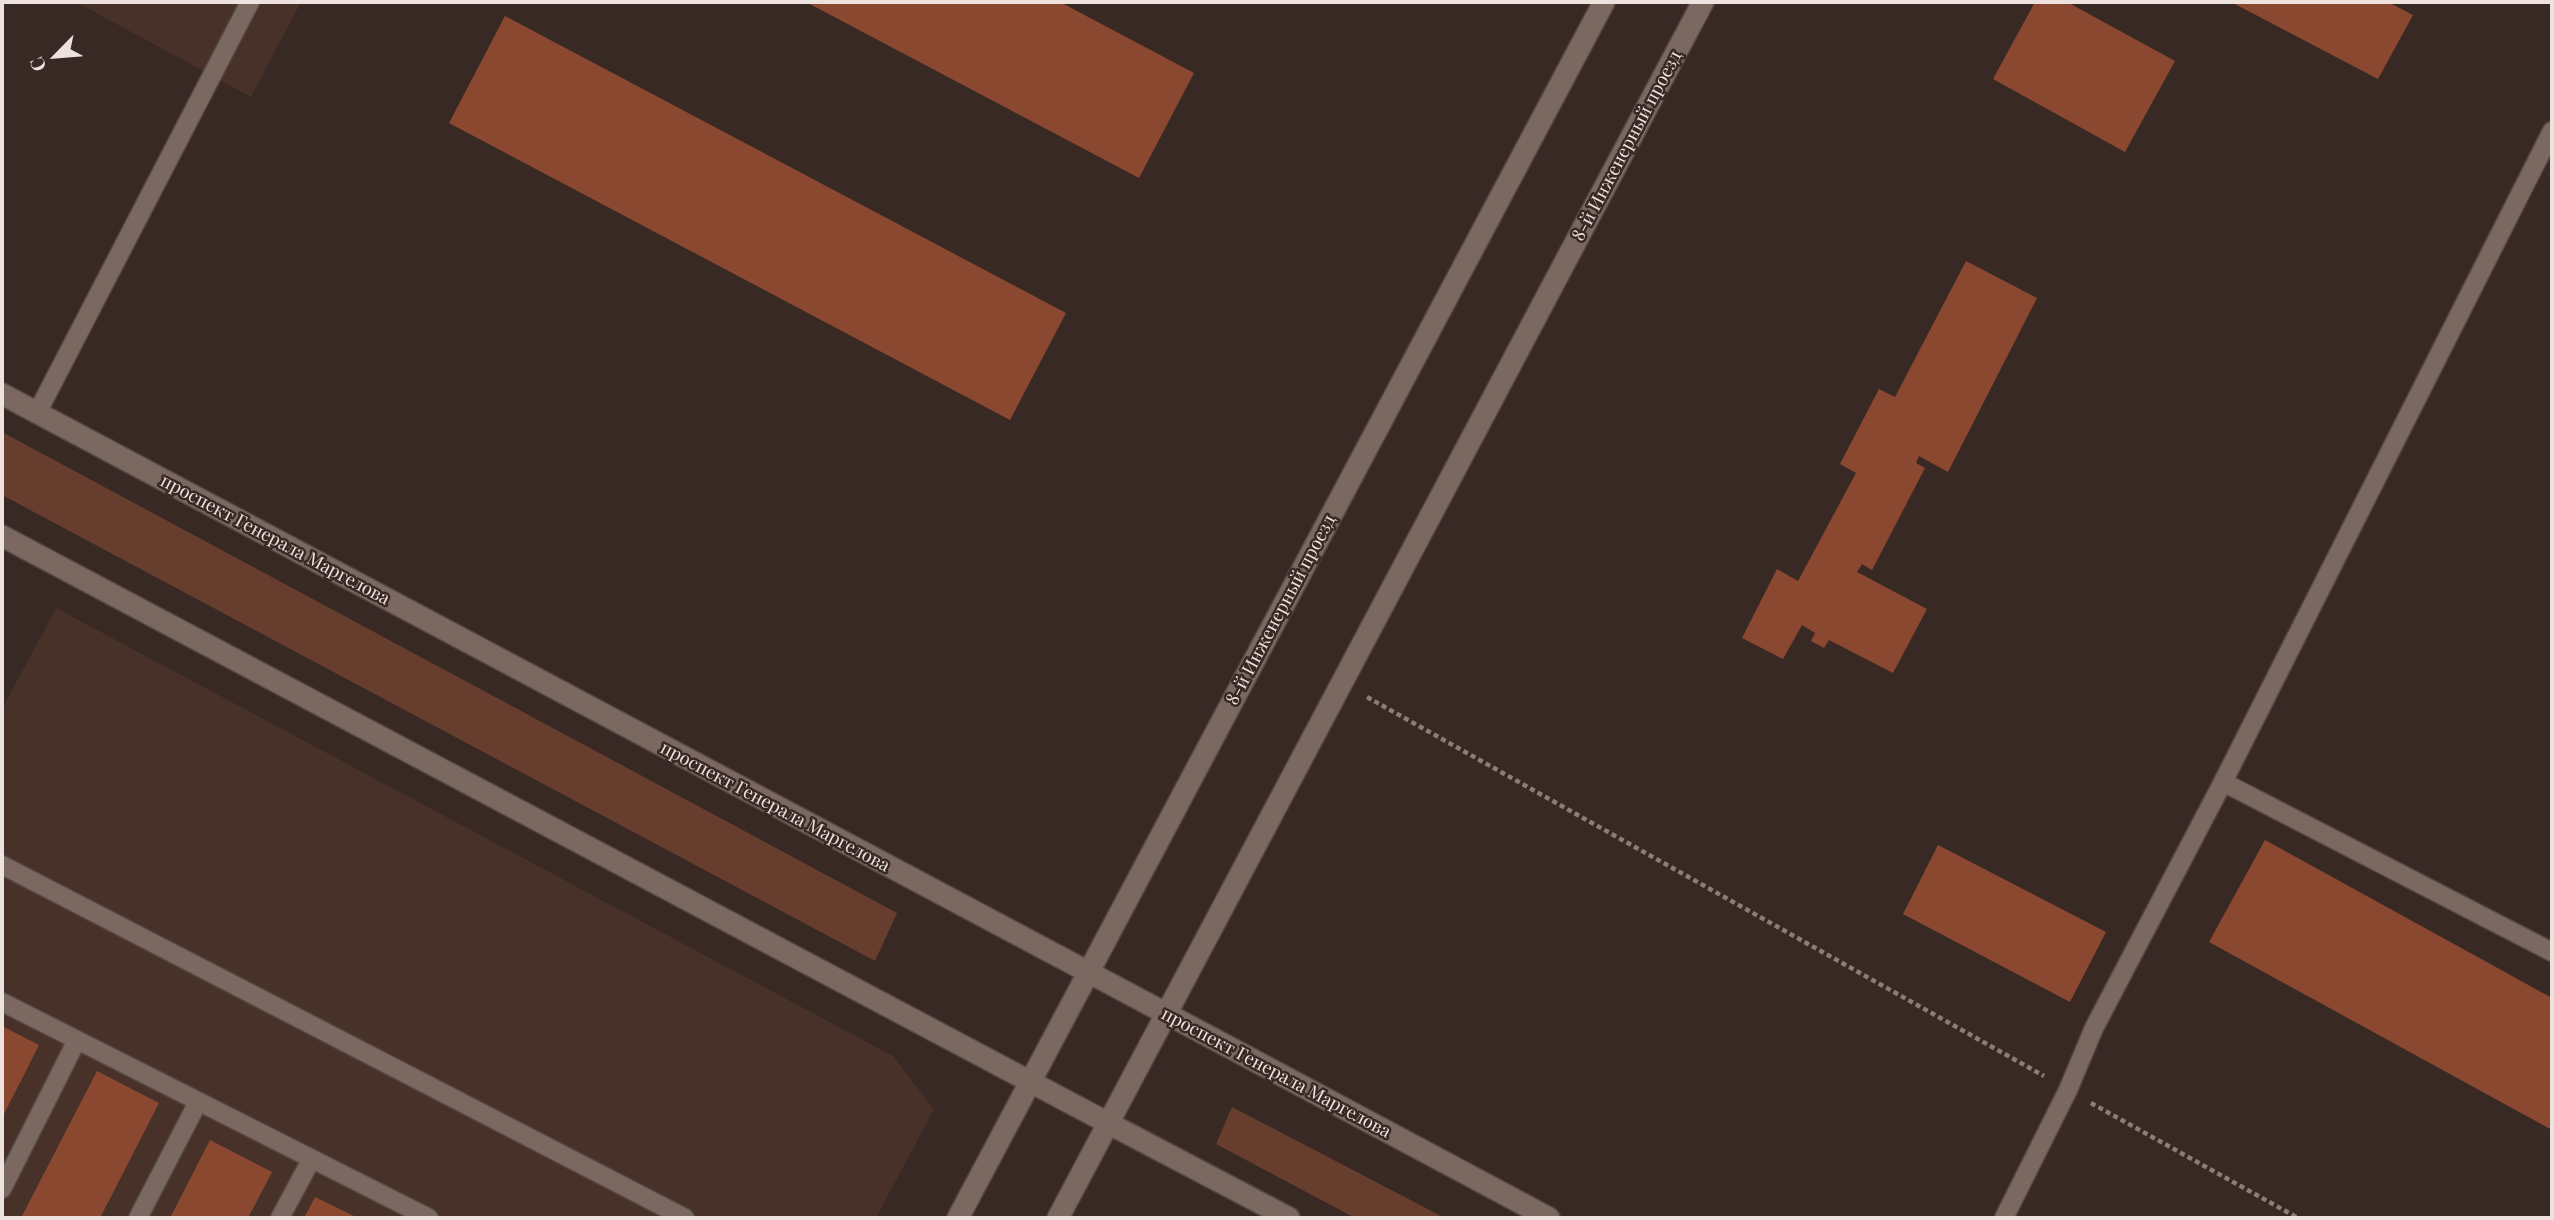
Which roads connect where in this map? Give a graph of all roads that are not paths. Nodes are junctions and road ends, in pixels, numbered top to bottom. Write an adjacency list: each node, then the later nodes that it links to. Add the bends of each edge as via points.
1 (250, 2): 6 (lane)
2 (1604, 2): 11 (street, 8-й Инженерный проезд)
3 (1703, 2): 13 (street, 8-й Инженерный проезд)
4 (2550, 139): 8 (lane)
5 (2, 394): 6 (street, проспект Генерала Маргелова)
6 (37, 413): 11 (street, проспект Генерала Маргелова)
7 (2, 536): 15 (street)
8 (2223, 782): 10 (lane); 28 (lane, via 2094,1028)
9 (2, 864): 23 (lane)
10 (2552, 952)
11 (1088, 973): 13 (street, проспект Генерала Маргелова); 15 (street, 8-й Инженерный проезд)
12 (2, 1002): 14 (lane)
13 (1167, 1014): 17 (street, 8-й Инженерный проезд); 27 (street, проспект Генерала Маргелова)
14 (77, 1040): 16 (lane); 19 (lane)
15 (1031, 1081): 17 (street); 24 (street, 8-й Инженерный проезд)
16 (198, 1102): 18 (lane); 21 (lane)
17 (1108, 1123): 25 (street, 8-й Инженерный проезд); 26 (street)
18 (310, 1160): 20 (lane); 22 (lane)
19 (2, 1189)
20 (426, 1217)
21 (138, 1218)
22 (280, 1218)
23 (685, 1218)
24 (958, 1218)
25 (1058, 1218)
26 (1289, 1218)
27 (1549, 1218)
28 (2004, 1218)

